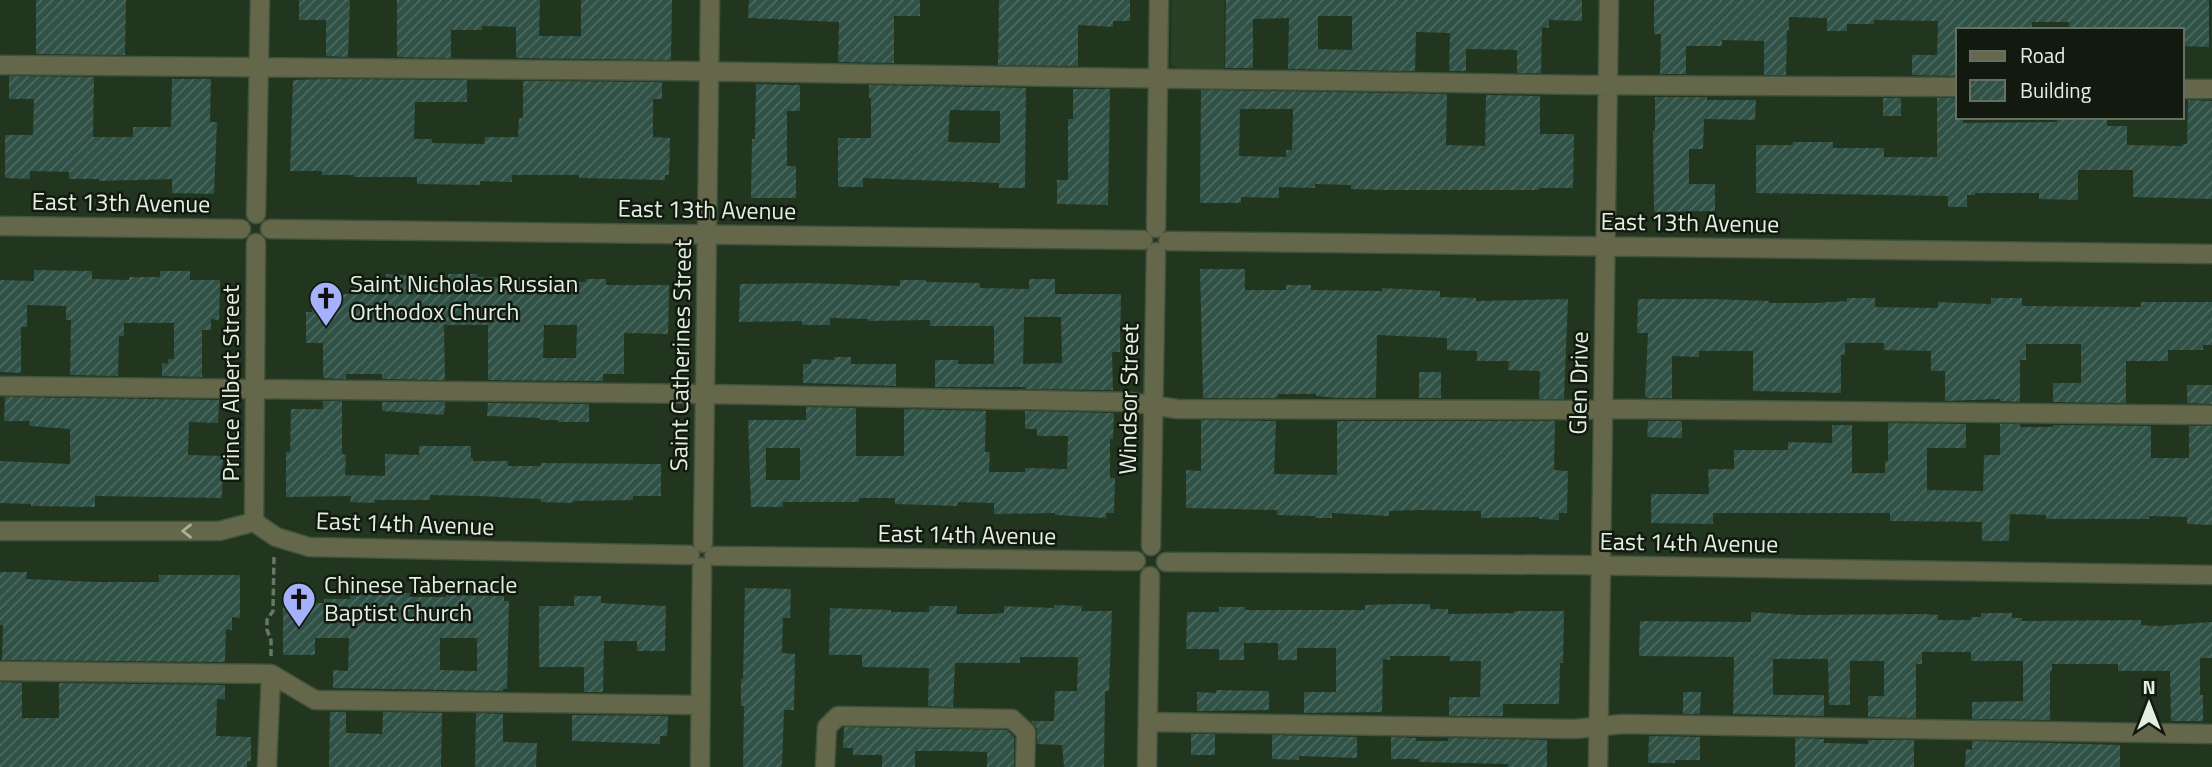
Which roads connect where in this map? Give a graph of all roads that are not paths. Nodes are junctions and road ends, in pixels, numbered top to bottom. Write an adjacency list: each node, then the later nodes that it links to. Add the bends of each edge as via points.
1 (260, 0): 6 (street)
2 (710, 0): 7 (street, Saint Catherines Street)
3 (1159, 0): 8 (street, Windsor Street)
4 (1609, 0): 9 (street, Glen Drive)
5 (0, 65): 6 (street)
6 (259, 68): 7 (street); 13 (street)
7 (709, 72): 8 (street); 17 (street, Saint Catherines Street)
8 (1158, 77): 9 (street); 18 (street, Windsor Street)
9 (1608, 84): 10 (street); 20 (street, Glen Drive)
10 (1956, 87)
11 (2184, 89): 12 (street)
12 (2212, 89)
13 (256, 214): 15 (street, via 247,216); 16 (street, via 264,217)
14 (0, 226): 15 (street, East 13th Avenue)
15 (241, 229): 19 (street, via 244,237)
16 (270, 229): 17 (street, East 13th Avenue); 19 (street, via 267,237)
17 (707, 235): 18 (street, East 13th Avenue); 24 (street, Saint Catherines Street)
18 (1155, 240): 20 (street, East 13th Avenue); 25 (street, Windsor Street)
19 (256, 243): 23 (street, Prince Albert Street)
20 (1605, 246): 21 (street, East 13th Avenue); 26 (street, Glen Drive)
21 (2212, 254)
22 (0, 386): 23 (street)
23 (256, 389): 24 (street); 28 (street, Prince Albert Street)
24 (705, 394): 25 (street); 31 (street, Saint Catherines Street)
25 (1153, 405): 26 (street, via 1191,409); 30 (street, Windsor Street)
26 (1602, 409): 27 (street); 34 (street, Glen Drive)
27 (2212, 415)
28 (254, 522): 29 (street, one-way to 29, via 219,531); 31 (street, East 14th Avenue, via 276,537 309,547)
29 (0, 531)
30 (1151, 546): 32 (street, via 1140,551); 33 (street, via 1162,551)
31 (702, 555): 32 (street, East 14th Avenue); 39 (street, Saint Catherines Street)
32 (1136, 561): 36 (street, via 1140,572)
33 (1166, 562): 34 (street, East 14th Avenue); 36 (street, via 1161,572)
34 (1601, 566): 35 (street, East 14th Avenue); 41 (street, Glen Drive)
35 (2212, 575)
36 (1150, 576): 40 (street)
37 (0, 671): 38 (street)
38 (271, 674): 39 (street, via 315,700); 43 (street)
39 (700, 705): 44 (street, Saint Catherines Street)
40 (1148, 722): 41 (street); 47 (street)
41 (1599, 726): 42 (street); 48 (street, Glen Drive)
42 (2212, 734)
43 (267, 767)
44 (699, 767)
45 (825, 767): 46 (street, via 827,727 838,716 1012,719 1026,732)
46 (1025, 767)
47 (1147, 767)
48 (1598, 767)

